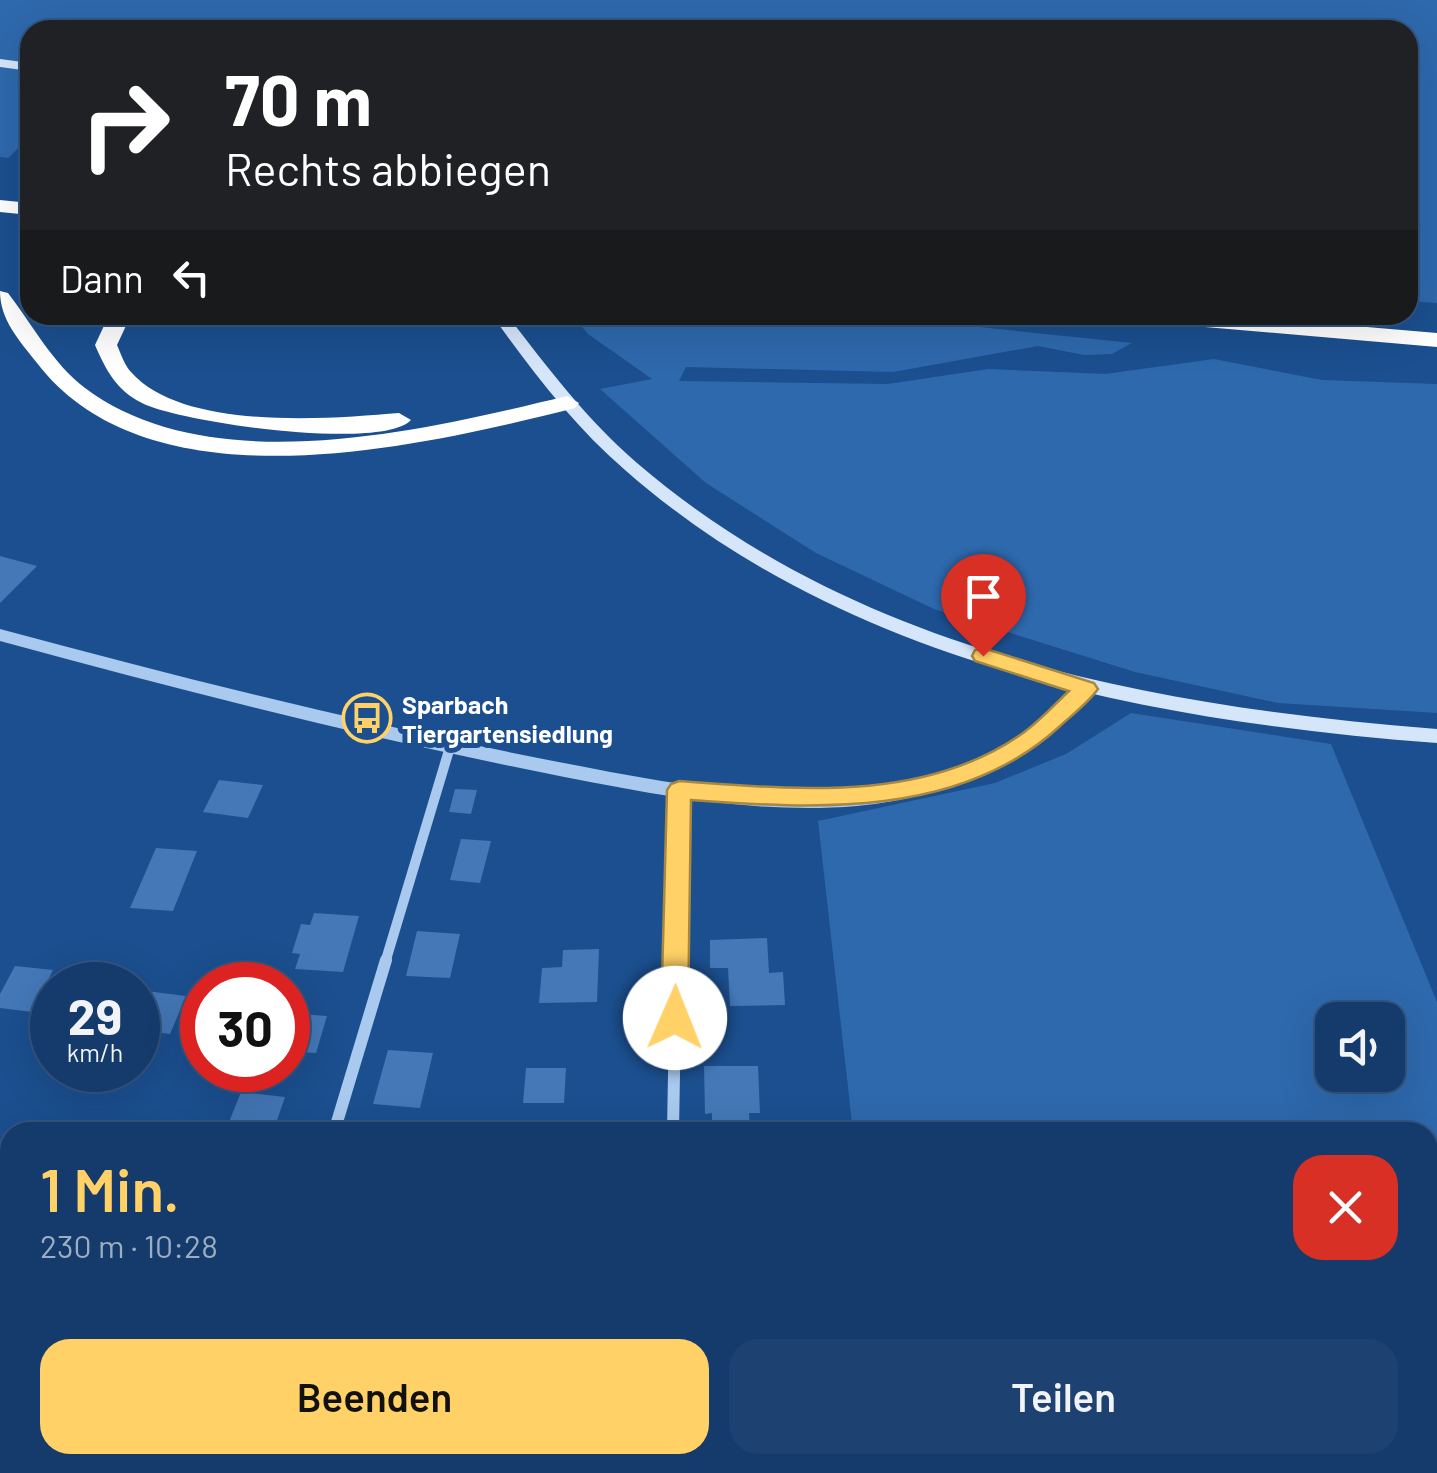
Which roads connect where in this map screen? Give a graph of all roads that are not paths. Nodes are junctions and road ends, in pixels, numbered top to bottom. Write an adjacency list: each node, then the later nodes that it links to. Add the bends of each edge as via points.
1 (0, 298): 2 (highway)
2 (20, 324)
3 (21, 325): 8 (highway, via 78,393 128,421 192,439 275,447 361,444 453,430)
4 (115, 325): 8 (highway, via 106,344 126,384 165,404 228,419 388,421)
5 (508, 325): 8 (main road)
6 (1369, 325): 7 (highway)
7 (1435, 328)
8 (560, 394): 10 (main road, via 675,503 786,572 927,635)
9 (0, 635): 12 (street)
10 (1086, 689): 11 (main road, via 1227,716); 13 (street, via 1031,739 962,776 920,787 811,800)
11 (1437, 736)
12 (450, 747): 13 (street); 14 (street)
13 (679, 790): 15 (street)
14 (337, 1122)
15 (672, 1122)

